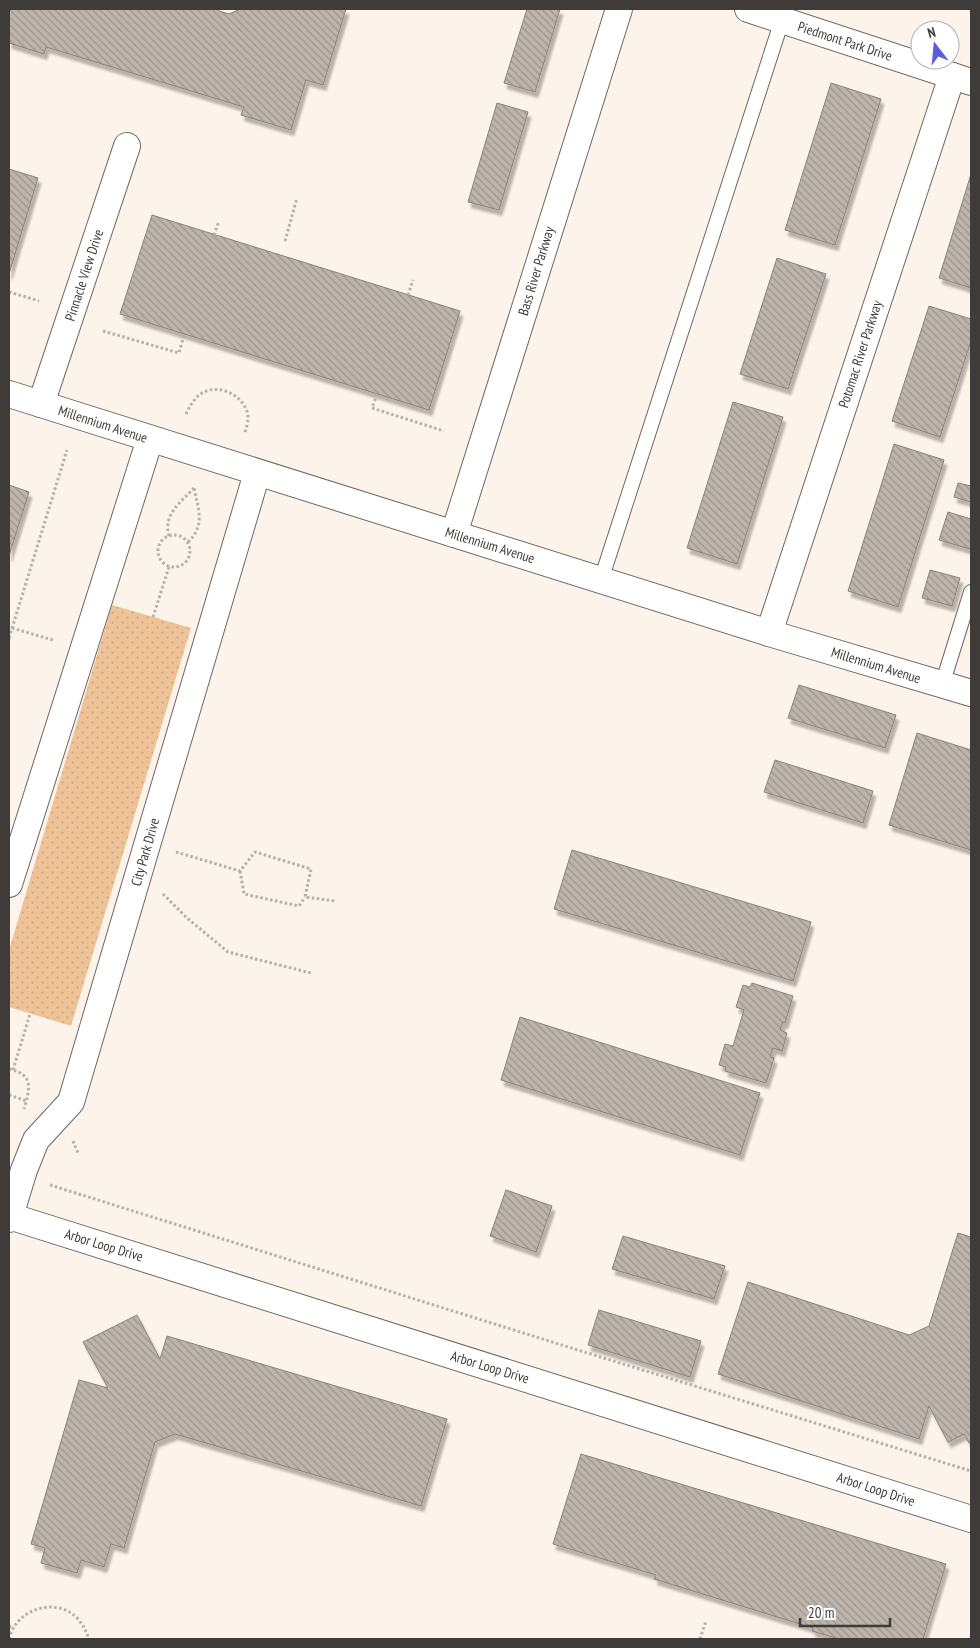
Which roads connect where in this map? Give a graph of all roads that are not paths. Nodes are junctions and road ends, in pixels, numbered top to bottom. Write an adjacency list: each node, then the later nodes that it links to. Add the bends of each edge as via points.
1 (619, 9): 10 (street, Bass River Parkway)
2 (748, 9): 3 (street, Piedmont Park Drive)
3 (782, 20): 4 (street, Piedmont Park Drive); 11 (lane)
4 (962, 79): 13 (street, Potomac River Parkway)
5 (127, 146): 7 (street, Pinnacle View Drive)
6 (9, 394): 7 (street, Millennium Avenue)
7 (42, 404): 8 (street, Millennium Avenue)
8 (150, 439): 9 (street, Millennium Avenue); 16 (street)
9 (257, 473): 10 (street, Millennium Avenue); 17 (street, City Park Drive, via 71,1102 36,1140)
10 (454, 534): 11 (street, Millennium Avenue)
11 (601, 580): 13 (street, Millennium Avenue)
12 (971, 592): 14 (lane)
13 (769, 633): 14 (street, Millennium Avenue)
14 (942, 684): 15 (street, Millennium Avenue)
15 (971, 693)
16 (9, 884)
17 (9, 1217): 18 (street, Arbor Loop Drive)
18 (971, 1519)

